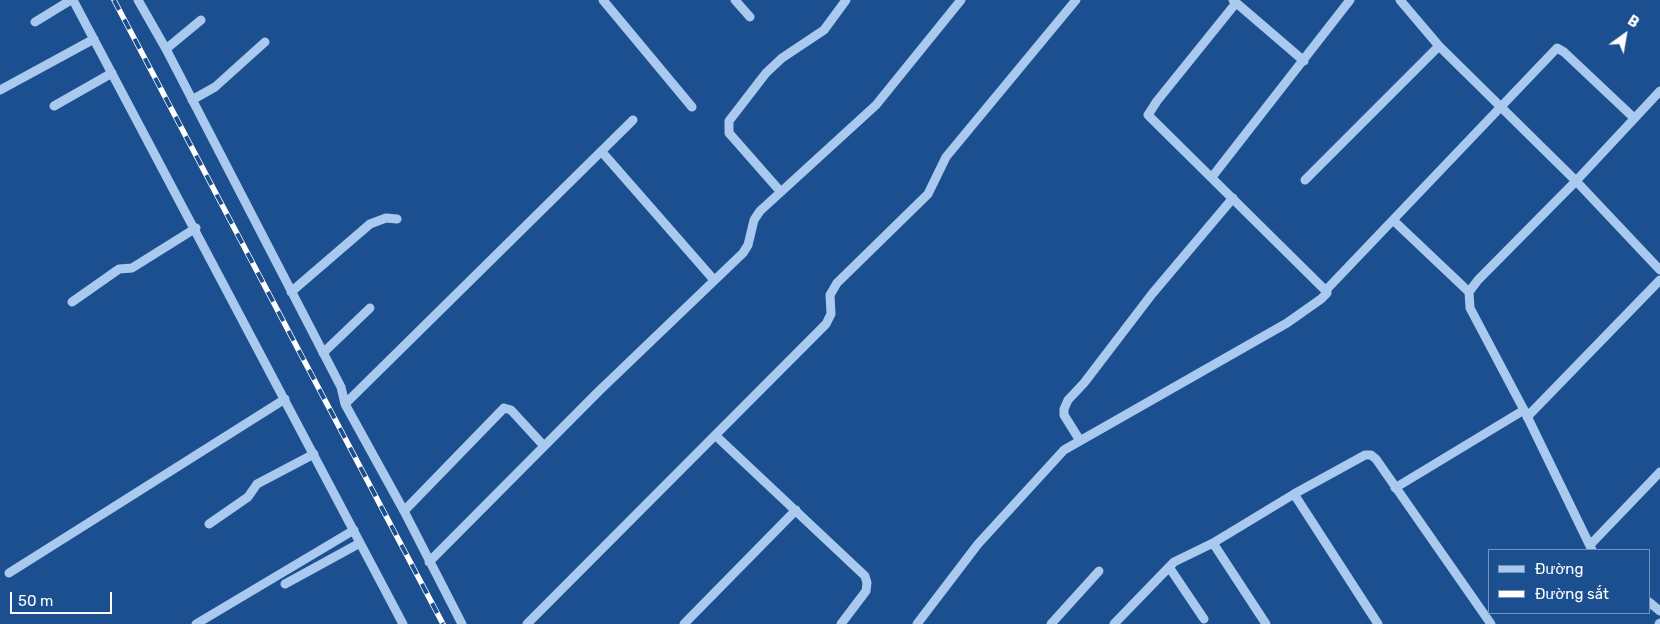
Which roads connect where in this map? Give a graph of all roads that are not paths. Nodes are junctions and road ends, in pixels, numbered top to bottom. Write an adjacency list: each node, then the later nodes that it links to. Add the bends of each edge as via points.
1 (72, 0): 13 (street); 14 (street)
2 (138, 0): 17 (street)
3 (603, 0): 25 (street)
4 (735, 0): 11 (street)
5 (846, 0): 32 (street, via 824,30 782,58 766,73 729,121 729,133)
6 (961, 0): 32 (street, via 876,105)
7 (1076, 0): 49 (street, via 946,157 928,194 837,283 830,295 831,314 826,324)
8 (1350, 0): 18 (street)
9 (1400, 0): 16 (street)
10 (1234, 2): 18 (street); 29 (street, via 1148,115)
11 (750, 17)
12 (201, 20): 17 (street)
13 (35, 22)
14 (94, 39): 19 (street); 20 (street)
15 (265, 42): 22 (street, via 215,87)
16 (1439, 46): 24 (street); 30 (street)
17 (166, 49): 22 (street)
18 (1304, 61): 29 (street)
19 (112, 73): 23 (street); 36 (street)
20 (0, 90)
21 (1660, 91): 26 (street)
22 (192, 100): 41 (street)
23 (54, 106)
24 (1502, 106): 26 (street, via 1557,48); 31 (street); 35 (street)
25 (692, 107)
26 (1634, 118): 31 (street)
27 (633, 120): 28 (street)
28 (602, 152): 38 (street); 47 (street)
29 (1212, 177): 33 (street)
30 (1305, 180)
31 (1576, 181): 37 (street); 42 (street)
32 (780, 192): 38 (street, via 754,220 743,254)
33 (1234, 198): 40 (street, via 1319,284); 50 (street, via 1068,400 1064,415)
34 (397, 219): 41 (street, via 370,224)
35 (1392, 220): 40 (street); 42 (street)
36 (196, 228): 43 (street, via 132,268 119,270); 46 (street)
37 (1660, 270)
38 (714, 280): 51 (street)
39 (1660, 280): 48 (street)
40 (1327, 288): 50 (street, via 1321,299 1287,323)
41 (292, 292): 45 (street)
42 (1469, 292): 48 (street, via 1470,308)
43 (72, 302)
44 (370, 308): 45 (street)
45 (323, 353): 47 (street, via 341,387)
46 (285, 399): 52 (street); 66 (street)
47 (345, 404): 57 (street)
48 (1526, 413): 54 (street); 62 (street)
49 (715, 435): 56 (street); 72 (street)
50 (1080, 440): 75 (street, via 1058,456 978,544)
51 (544, 446): 57 (street, via 511,410 505,408); 63 (street)
52 (314, 454): 58 (street, via 257,484 248,497); 59 (street)
53 (1659, 475): 62 (street)
54 (1395, 488): 55 (street, via 1376,459 1365,455); 80 (street)
55 (1294, 494): 61 (street); 79 (street)
56 (796, 510): 73 (street); 74 (street, via 865,576 868,584 863,596)
57 (404, 511): 63 (street)
58 (209, 524)
59 (354, 530): 60 (street); 69 (street)
60 (360, 542): 67 (street); 70 (street)
61 (1212, 543): 64 (street); 78 (street)
62 (1591, 548)
63 (429, 562): 71 (street)
64 (1169, 566): 68 (street); 77 (street)
65 (1099, 571): 76 (street)
66 (9, 573)
67 (285, 584)
68 (1204, 619)
69 (196, 624)
70 (403, 624)
71 (462, 624)
72 (527, 624)
73 (684, 624)
74 (841, 624)
75 (917, 624)
76 (1051, 624)
77 (1114, 624)
78 (1266, 624)
79 (1378, 624)
80 (1491, 624)

